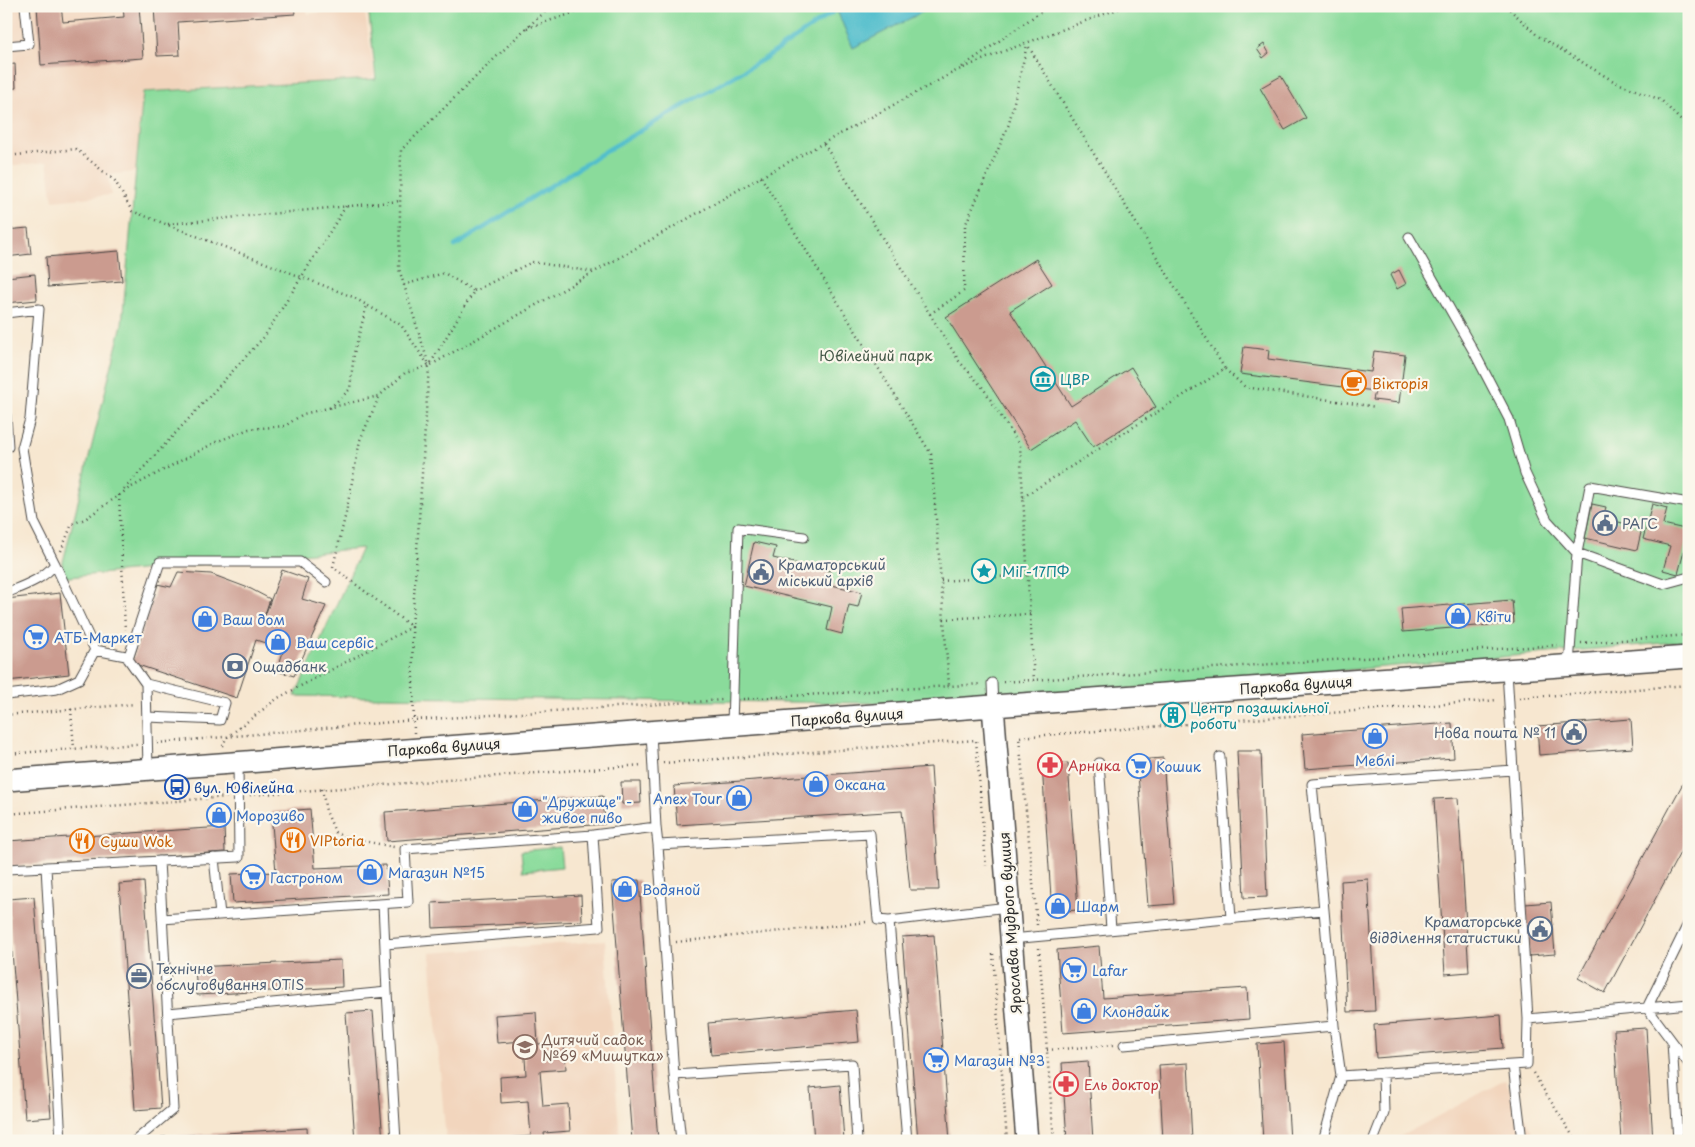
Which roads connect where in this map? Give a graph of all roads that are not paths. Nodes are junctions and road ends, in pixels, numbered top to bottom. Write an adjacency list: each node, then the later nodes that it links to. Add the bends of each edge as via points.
1 (26, 6): 2 (lane, via 29,44)
2 (6, 46)
3 (1409, 237): 10 (lane, via 1509,419 1525,474 1547,520)
4 (6, 313): 7 (lane, via 39,309 30,419)
5 (6, 416): 6 (lane)
6 (7, 447): 7 (lane)
7 (22, 448): 11 (lane, via 34,522)
8 (1683, 502): 10 (lane, via 1590,486)
9 (804, 537): 25 (lane, via 738,528)
10 (1577, 553): 12 (lane, via 1663,584); 18 (lane)
11 (56, 564): 14 (lane, via 50,572); 15 (lane)
12 (1689, 577)
13 (326, 582): 17 (lane, via 300,562 160,562)
14 (6, 593)
15 (95, 650): 17 (lane); 22 (lane, via 79,678 58,689)
16 (1689, 657): 18 (street, Паркова вулиця)
17 (127, 658): 21 (lane)
18 (1569, 665): 19 (street, Паркова вулиця)
19 (1507, 670): 23 (street, Паркова вулиця); 31 (lane)
20 (992, 683): 23 (lane)
21 (146, 684): 24 (lane); 24 (lane, via 224,703 220,720)
22 (6, 695)
23 (993, 706): 25 (street, Паркова вулиця); 41 (street, Ярослава Мудрого вулиця)
24 (147, 717): 30 (lane)
25 (732, 726): 26 (street, Паркова вулиця)
26 (651, 732): 29 (street, Паркова вулиця); 33 (lane)
27 (1220, 758): 44 (lane)
28 (1100, 763): 48 (lane)
29 (228, 764): 30 (street, Паркова вулиця); 36 (lane, via 238,796 240,857)
30 (148, 770): 32 (street, Паркова вулиця)
31 (1513, 770): 42 (lane, via 1312,784); 55 (lane)
32 (6, 780)
33 (656, 827): 34 (lane); 35 (lane)
34 (593, 835): 40 (lane, via 405,849 408,902); 50 (lane, via 599,927)
35 (658, 845): 46 (lane, via 870,834 878,920); 62 (lane)
36 (214, 858): 37 (lane); 43 (lane)
37 (159, 861): 38 (lane); 45 (lane)
38 (46, 867): 39 (lane); 65 (lane)
39 (6, 870)
40 (383, 904): 43 (lane); 50 (lane)
41 (1009, 907): 46 (lane); 49 (street, Ярослава Мудрого вулиця)
42 (1324, 910): 44 (lane); 56 (lane)
43 (220, 915): 45 (lane)
44 (1231, 918): 48 (lane)
45 (162, 919): 54 (lane)
46 (889, 921): 69 (lane)
47 (1689, 922): 53 (lane)
48 (1111, 929): 49 (lane)
49 (1002, 943): 70 (street, Ярослава Мудрого вулиця)
50 (385, 944): 51 (lane)
51 (387, 992): 54 (lane); 66 (lane)
52 (1689, 1004): 53 (lane)
53 (1647, 1008): 55 (lane); 57 (lane)
54 (168, 1012): 64 (lane, via 173,1109)
55 (1528, 1018): 59 (lane, via 1527,1064)
56 (1334, 1026): 58 (lane); 63 (lane)
57 (1672, 1042): 60 (lane); 74 (lane)
58 (1124, 1045)
59 (1513, 1064): 61 (lane); 73 (lane)
60 (1689, 1064)
61 (1383, 1073): 63 (lane); 72 (lane, via 1384,1113)
62 (674, 1076): 67 (lane); 68 (lane, via 852,1064)
63 (1341, 1076): 71 (lane)
64 (139, 1139)
65 (61, 1141)
66 (396, 1141)
67 (681, 1141)
68 (857, 1141)
69 (907, 1141)
70 (1027, 1141)
71 (1324, 1141)
72 (1373, 1141)
73 (1522, 1141)
74 (1678, 1141)

